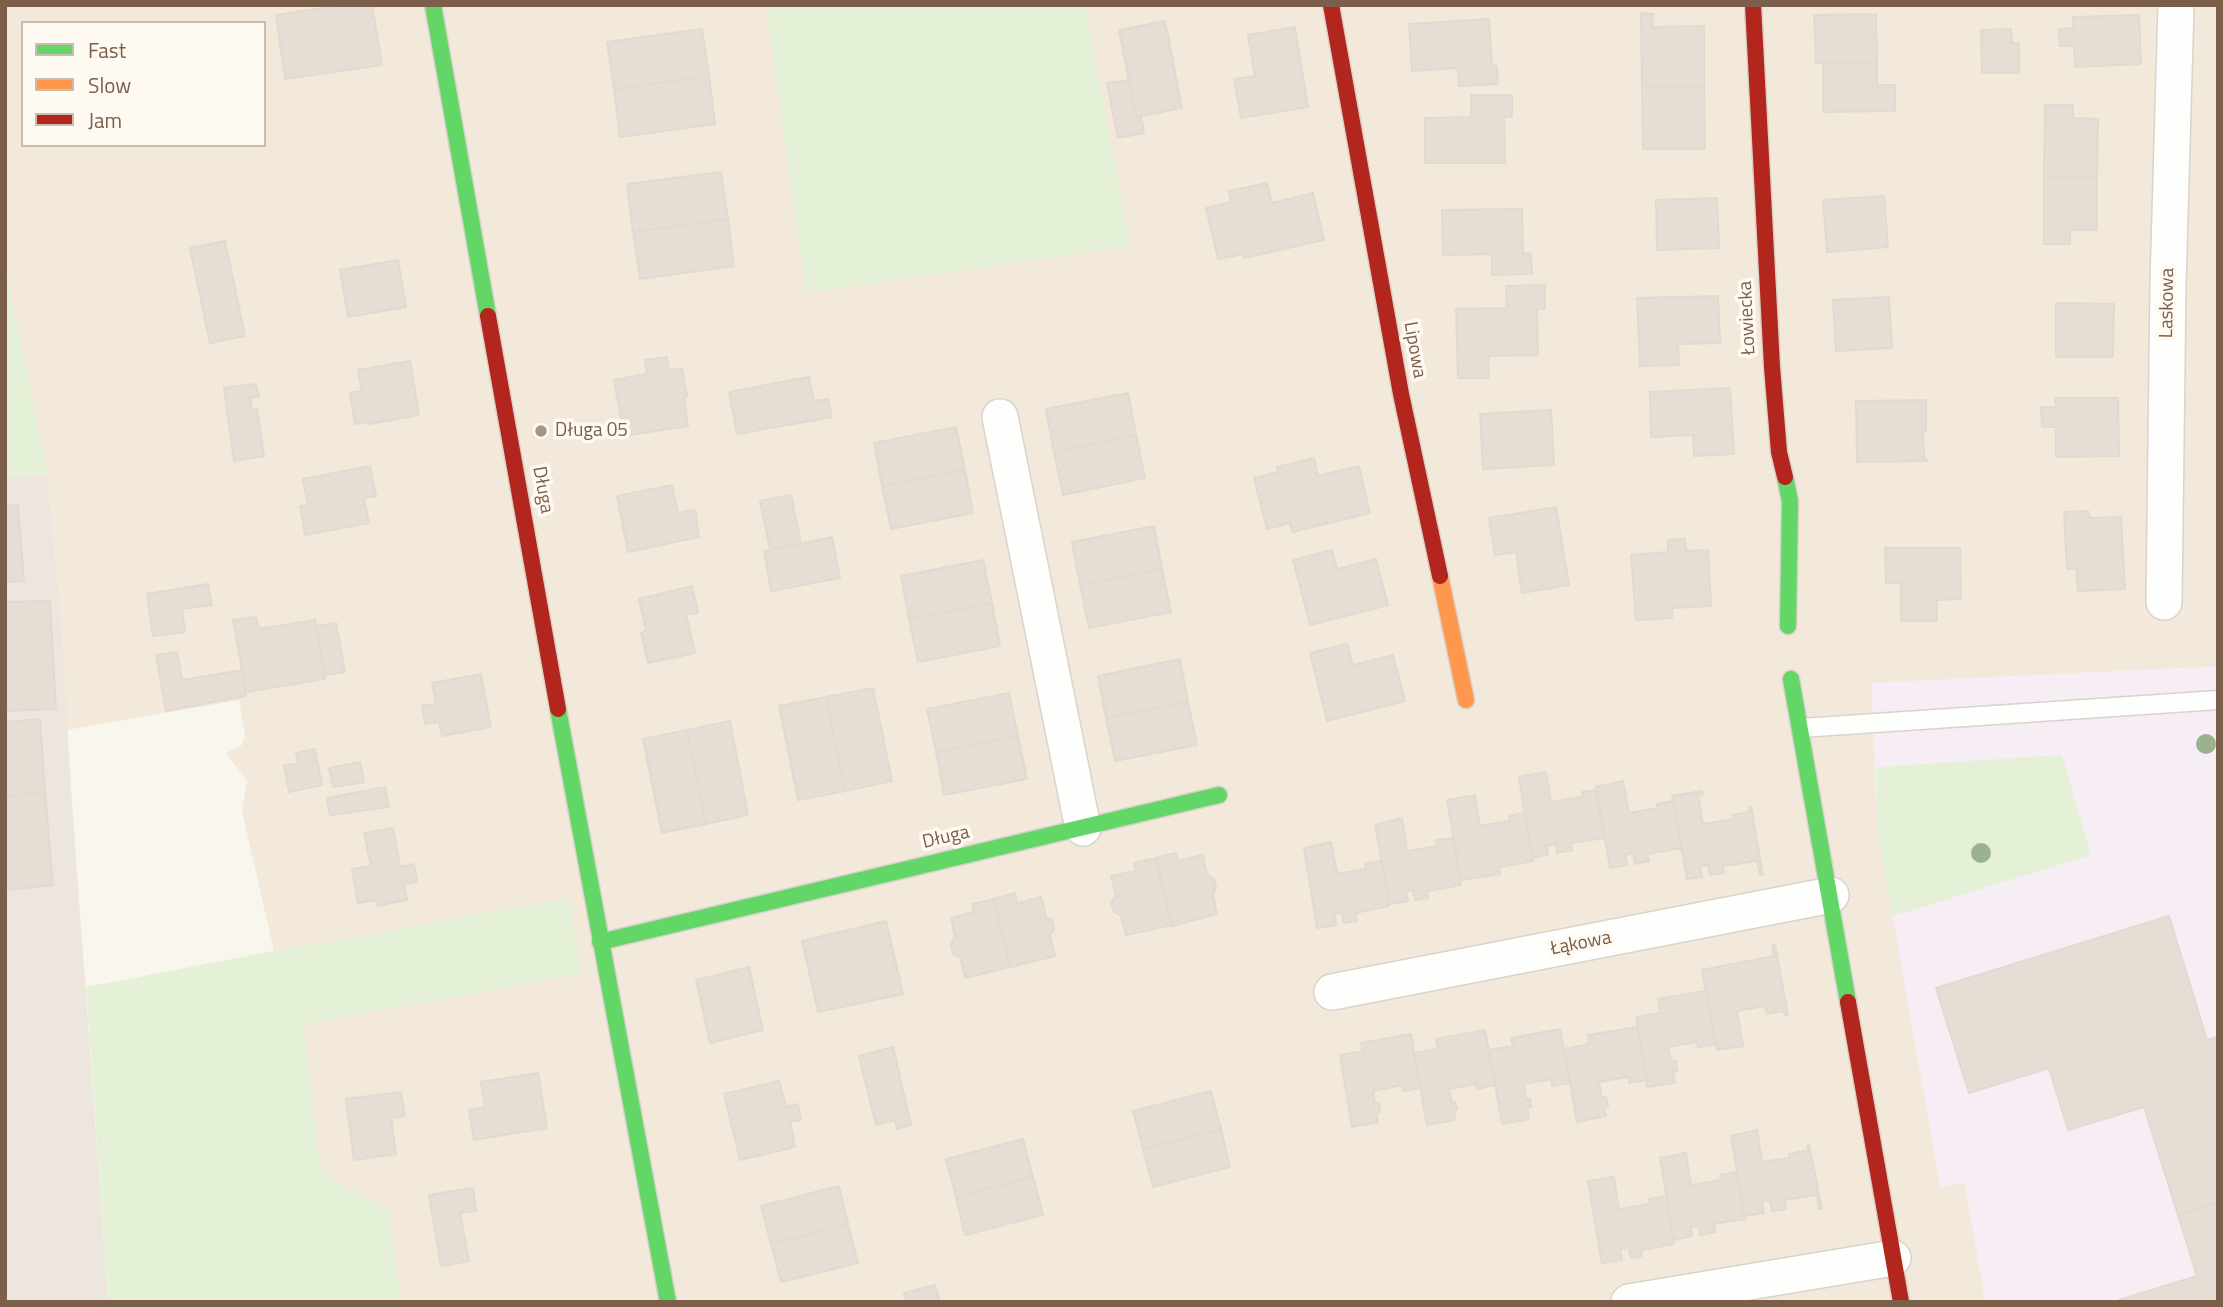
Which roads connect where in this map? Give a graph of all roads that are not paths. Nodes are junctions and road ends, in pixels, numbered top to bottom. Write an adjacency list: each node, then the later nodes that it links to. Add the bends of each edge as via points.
1 (433, 5): 15 (street, Długa)
2 (1331, 5): 9 (street, Lipowa, via 1401,394)
3 (1753, 5): 7 (street, Łowiecka, via 1773,379 1779,452 1790,501)
4 (2176, 5): 6 (street, Laskowa)
5 (1000, 417): 13 (street)
6 (2164, 602)
7 (1788, 626)
8 (1791, 679): 11 (street)
9 (1466, 700)
10 (2218, 700): 11 (lane)
11 (1801, 729): 14 (street)
12 (1219, 795): 13 (street, Długa)
13 (1083, 828): 15 (street, Długa)
14 (1831, 895): 16 (street, Łąkowa); 17 (street)
15 (600, 942): 18 (street, Długa)
16 (1332, 992)
17 (1893, 1258): 19 (street); 20 (street)
18 (668, 1302)
19 (1629, 1302)
20 (1900, 1302)

